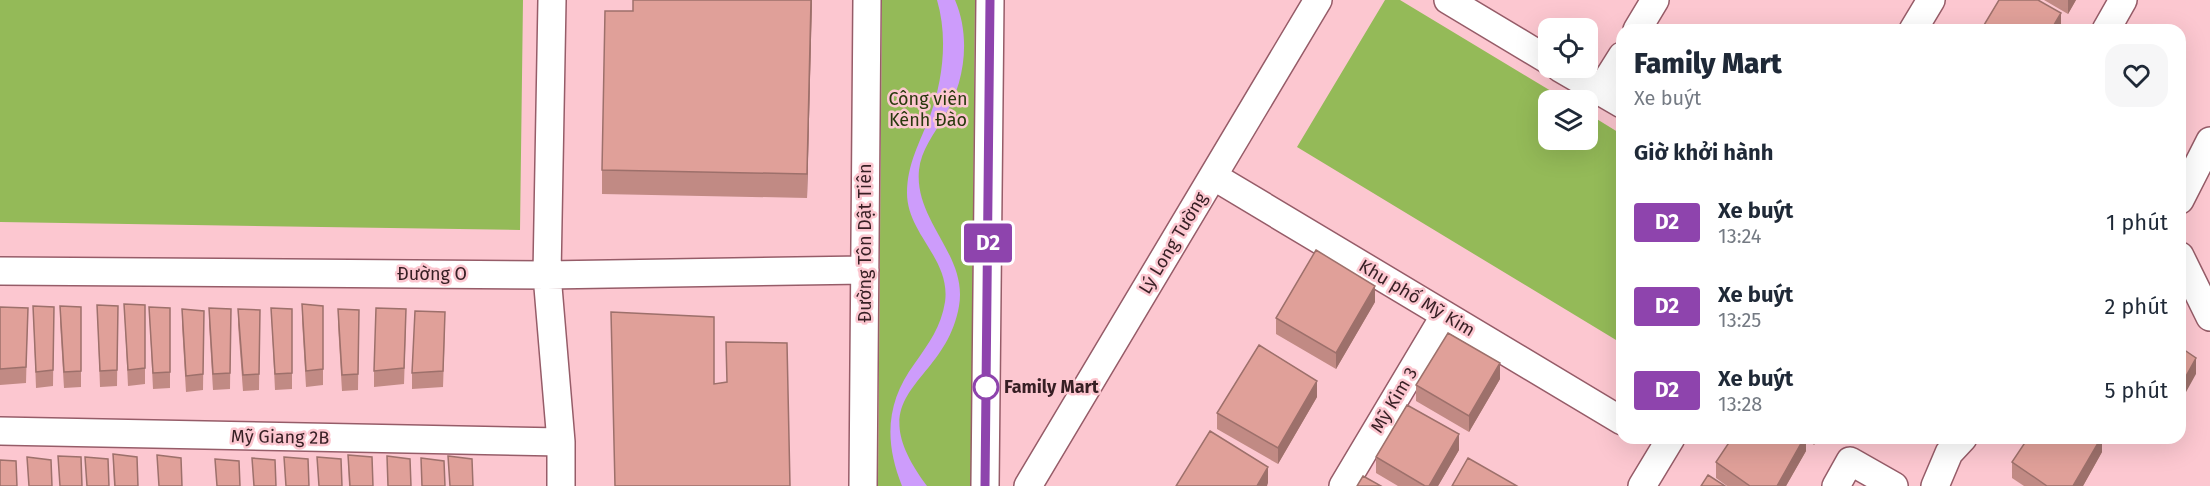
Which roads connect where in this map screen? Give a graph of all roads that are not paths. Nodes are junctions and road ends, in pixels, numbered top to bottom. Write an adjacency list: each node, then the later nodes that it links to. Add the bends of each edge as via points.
1 (552, 0): 22 (street)
2 (867, 0): 20 (street, Đường Tôn Dật Tiên)
3 (990, 0): 32 (street)
4 (1317, 0): 17 (street, Lý Long Tường)
5 (1448, 0): 12 (street)
6 (1655, 0): 9 (street)
7 (1930, 0): 10 (street)
8 (2123, 0): 11 (street)
9 (1641, 24)
10 (1916, 24)
11 (2109, 24)
12 (1538, 54)
13 (1577, 78): 15 (street)
14 (1616, 79): 15 (street)
15 (1611, 98)
16 (2210, 141): 18 (street)
17 (1213, 176): 23 (street, Khu phố Mỹ Kim); 33 (street, Lý Long Tường)
18 (2186, 188)
19 (2186, 268): 24 (street)
20 (865, 270): 22 (street, Đường O); 31 (street, Đường Tôn Dật Tiên)
21 (0, 271): 22 (street, Đường O)
22 (547, 275): 27 (street)
23 (1445, 315): 25 (street, Khu phố Mỹ Kim); 34 (street, Mỹ Kim 3)
24 (2210, 317)
25 (1616, 417)
26 (0, 431): 27 (street, Mỹ Giang 2B)
27 (561, 442): 30 (street)
28 (1661, 444): 35 (street)
29 (1957, 444): 38 (street, via 1949,453)
30 (561, 486)
31 (863, 486)
32 (985, 486)
33 (1028, 486)
34 (1343, 486)
35 (1642, 486)
36 (1836, 486): 37 (street, via 1850,461)
37 (1894, 486)
38 (1935, 486)

